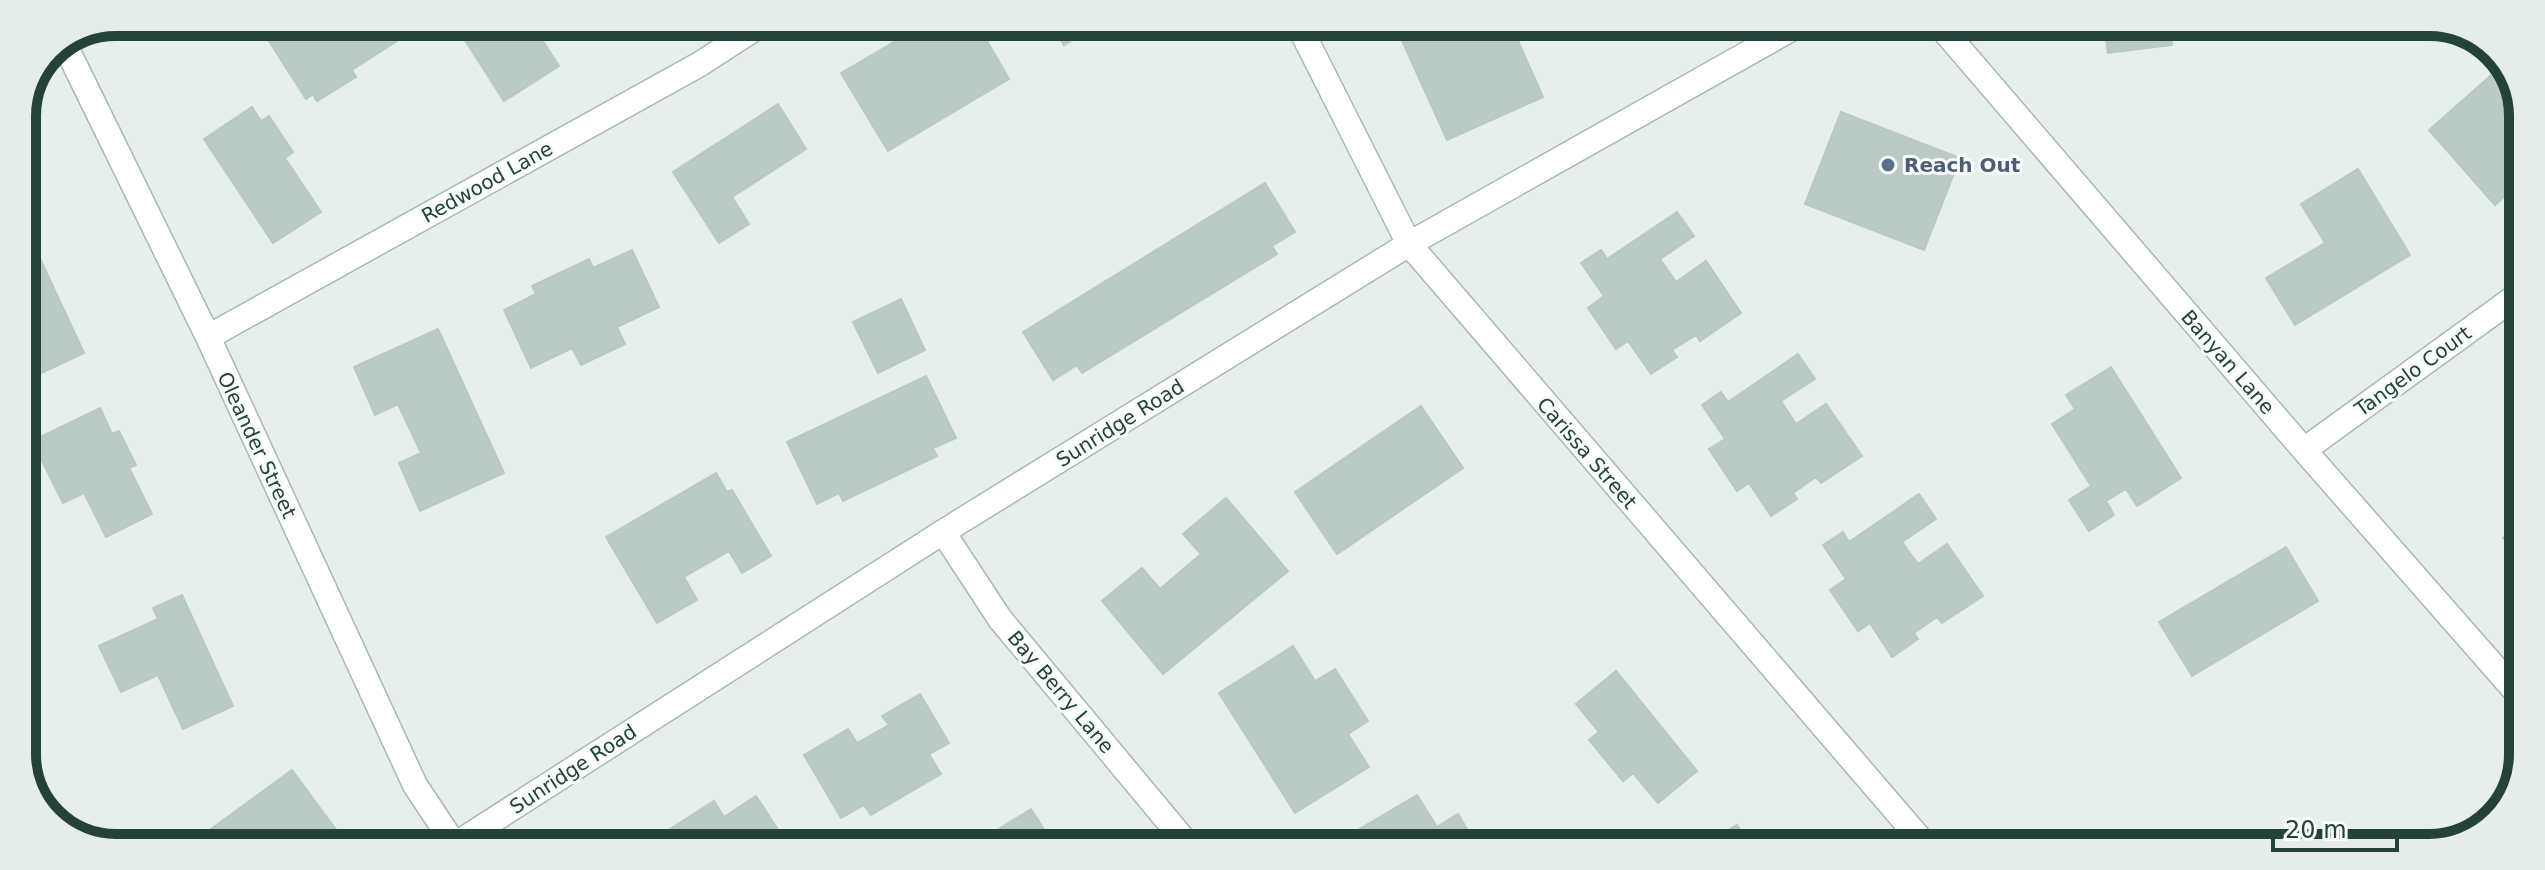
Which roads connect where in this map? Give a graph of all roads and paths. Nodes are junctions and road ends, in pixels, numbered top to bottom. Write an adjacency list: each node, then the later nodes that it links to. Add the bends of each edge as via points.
1 (743, 36): 8 (street, Redwood Lane)
2 (1304, 36): 6 (street, Carissa Street)
3 (1778, 36): 6 (street, Sunridge Road)
4 (1949, 36): 9 (street, Banyan Lane)
5 (68, 51): 8 (street, Oleander Street)
6 (1409, 244): 10 (street, Sunridge Road); 15 (street, Carissa Street)
7 (2509, 301): 9 (street, Tangelo Court)
8 (208, 337): 12 (street, Oleander Street, via 415,785)
9 (2304, 450): 11 (street, Banyan Lane)
10 (943, 532): 13 (street, Sunridge Road); 14 (street, Bay Berry Lane, via 1000,619)
11 (2509, 684)
12 (448, 834)
13 (471, 834)
14 (1179, 834)
15 (1916, 834)

